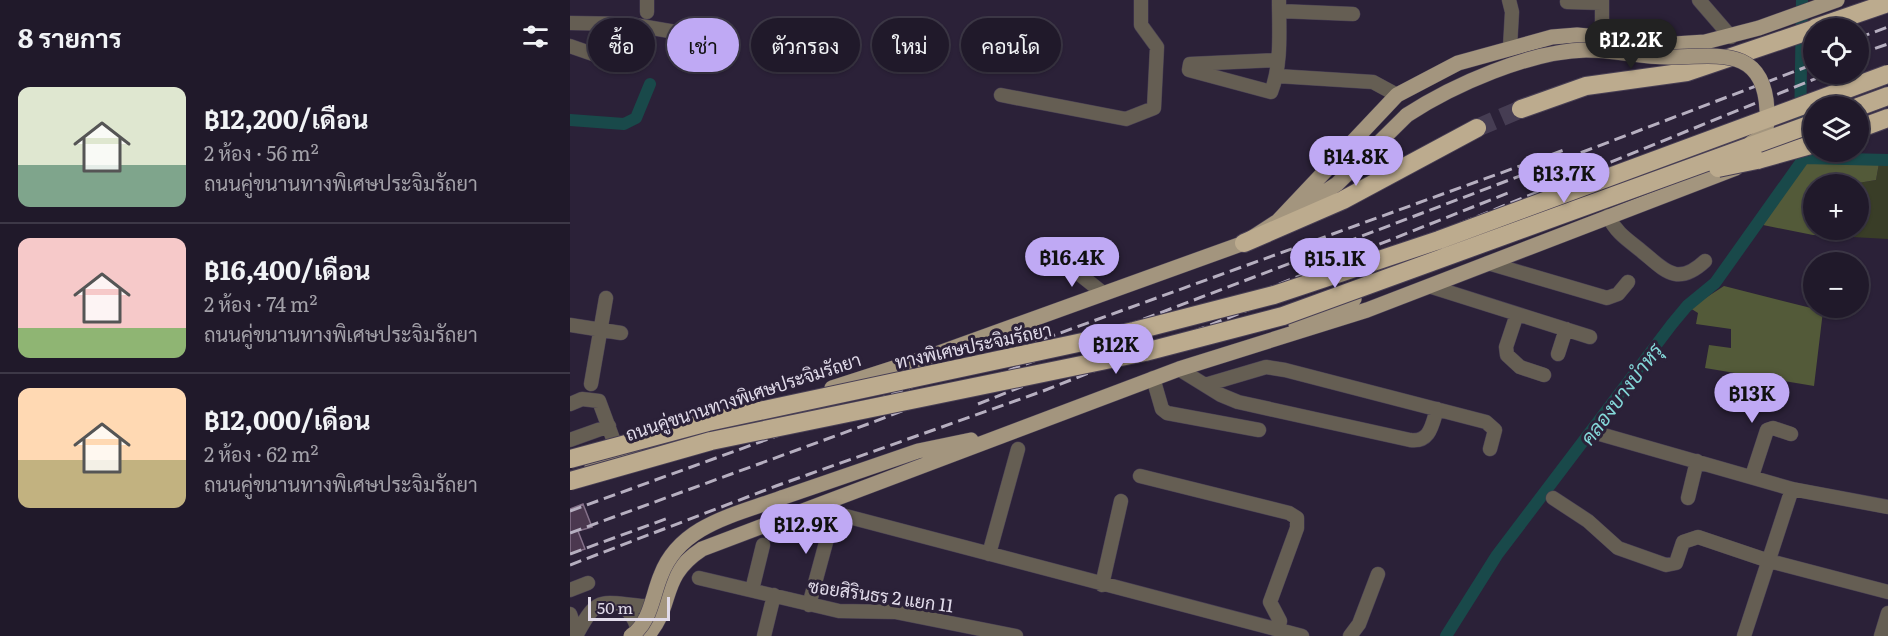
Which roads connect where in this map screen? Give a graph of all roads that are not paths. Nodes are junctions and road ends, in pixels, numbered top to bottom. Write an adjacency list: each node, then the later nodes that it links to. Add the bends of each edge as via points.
1 (1141, 0): 22 (street, via 1141,25 1156,47 1154,108 1126,119)
2 (1509, 0): 17 (street)
3 (1700, 0): 14 (street)
4 (1602, 1): 5 (street); 15 (street)
5 (1567, 2)
6 (1831, 2): 14 (main road, ถนนคู่ขนานทางพิเศษประจิมรัถยา)
7 (1888, 3): 10 (highway)
8 (1279, 6): 9 (street); 19 (street)
9 (1353, 14)
10 (1845, 18)
11 (570, 23): 12 (street, via 629,24)
12 (667, 31)
13 (1803, 33): 26 (highway, via 1687,72 1586,87)
14 (1731, 37): 15 (main road, ถนนคู่ขนานทางพิเศษประจิมรัถยา, via 1674,44)
15 (1602, 38): 17 (main road, ถนนคู่ขนานทางพิเศษประจิมรัถยา, via 1552,37)
16 (570, 46): 18 (street)
17 (1510, 47): 23 (main road, ถนนคู่ขนานทางพิเศษประจิมรัถยา, via 1458,63)
18 (588, 52)
19 (1278, 60): 21 (street); 21 (street, via 1190,64 1189,70 1271,92)
20 (1888, 74): 68 (highway, ทางพิเศษประจิมรัถยา, bridge, via 1440,240 1274,295 1068,346 708,422)
21 (1277, 76): 23 (street, via 1372,82)
22 (1000, 95)
23 (1397, 95): 35 (main road, ถนนคู่ขนานทางพิเศษประจิมรัถยา)
24 (1888, 96): 25 (highway)
25 (1869, 103)
26 (1521, 109)
27 (1888, 118): 28 (highway)
28 (1869, 125)
29 (1803, 127): 73 (highway, bridge, via 1271,320 1145,352 711,441)
30 (1477, 128): 36 (highway, via 1343,200)
31 (1803, 134): 34 (main road, via 1718,177)
32 (1803, 147): 33 (highway, bridge)
33 (1697, 172): 35 (main road, bridge, via 1767,131 1763,87 1752,68 1725,55 1667,57 1566,51 1451,88 1407,115 1336,184); 50 (main road, via 1354,299)
34 (1608, 216): 38 (street, via 1625,241 1662,269 1684,275 1694,272); 39 (main road)
35 (1278, 221): 36 (main road, ถนนคู่ขนานทางพิเศษประจิมรัถยา)
36 (1244, 243): 42 (main road, ถนนคู่ขนานทางพิเศษประจิมรัถยา)
37 (1059, 258): 42 (street)
38 (1705, 261)
39 (1488, 263): 40 (street, via 1607,298 1618,294); 41 (main road)
40 (1628, 282)
41 (1428, 286): 44 (street); 50 (main road, via 1333,321)
42 (1103, 293): 67 (main road, ถนนคู่ขนานทางพิเศษประจิมรัถยา, via 925,358)
43 (606, 298): 47 (street)
44 (1517, 314): 46 (street); 53 (street, via 1507,355 1521,367)
45 (570, 325): 47 (street)
46 (1566, 329): 49 (street); 51 (street)
47 (601, 330): 48 (street); 55 (street)
48 (621, 333)
49 (1590, 337)
50 (1242, 348): 52 (main road)
51 (1558, 354)
52 (1179, 369): 54 (main road); 56 (street)
53 (1544, 375)
54 (1153, 378): 60 (street, via 1162,409 1167,413); 63 (main road)
55 (591, 384)
56 (1205, 385): 58 (street, via 1266,367); 58 (street, via 1238,402 1416,441 1429,433)
57 (570, 404): 59 (street, via 582,399 599,401)
58 (1437, 410): 66 (street, via 1492,426 1495,434)
59 (609, 426): 64 (street); 67 (street)
60 (1259, 430)
61 (1600, 434): 69 (street)
62 (1791, 434): 72 (street, via 1767,430)
63 (1000, 436): 78 (main road); 102 (main road, bridge, via 918,451 781,498 689,535 668,559 648,616)
64 (570, 440)
65 (1018, 449): 81 (street)
66 (1490, 449)
67 (620, 457): 70 (main road, ถนนคู่ขนานทางพิเศษประจิมรัถยา)
68 (570, 459)
69 (1697, 461): 72 (street); 76 (street)
70 (570, 475)
71 (1140, 476): 98 (street, via 1297,518 1298,528 1270,602 1280,621)
72 (1752, 476): 74 (street)
73 (570, 481)
74 (1792, 489): 79 (street); 82 (street)
75 (1553, 498): 82 (street, via 1588,520 1618,548 1666,565 1676,563 1683,542 1698,537)
76 (1688, 498)
77 (1121, 501): 86 (street)
78 (832, 507): 81 (street); 91 (main road, via 702,549 678,569); 93 (street)
79 (1888, 507)
80 (763, 545): 88 (street)
81 (989, 554): 86 (street)
82 (1769, 561): 89 (street); 101 (street)
83 (1378, 574): 108 (street, via 1359,624)
84 (699, 578): 88 (street, ซอยสิรินธร 2 แยก 11)
85 (588, 583): 87 (street)
86 (1102, 585): 98 (street)
87 (570, 590)
88 (752, 590): 90 (street, ซอยสิรินธร 2 แยก 11)
89 (1888, 592)
90 (774, 595): 93 (street, ซอยสิรินธร 2 แยก 11); 105 (street)
91 (664, 601): 92 (street, via 651,607); 104 (main road, via 659,620)
92 (621, 604): 96 (street, via 598,603); 103 (street, via 632,615)
93 (809, 605): 99 (street, ซอยสิรินธร 2 แยก 11, via 850,612 895,612)
94 (570, 607): 96 (street)
95 (570, 614): 100 (street)
96 (589, 614): 100 (street)
97 (1888, 614): 109 (street)
98 (1278, 630): 107 (street)
99 (982, 632): 106 (street, ซอยสิรินธร 2 แยก 11)
100 (576, 635)
101 (1750, 635)
102 (631, 636)
103 (638, 636)
104 (647, 636)
105 (764, 636)
106 (1016, 636)
107 (1302, 636)
108 (1350, 636)
109 (1881, 636)

